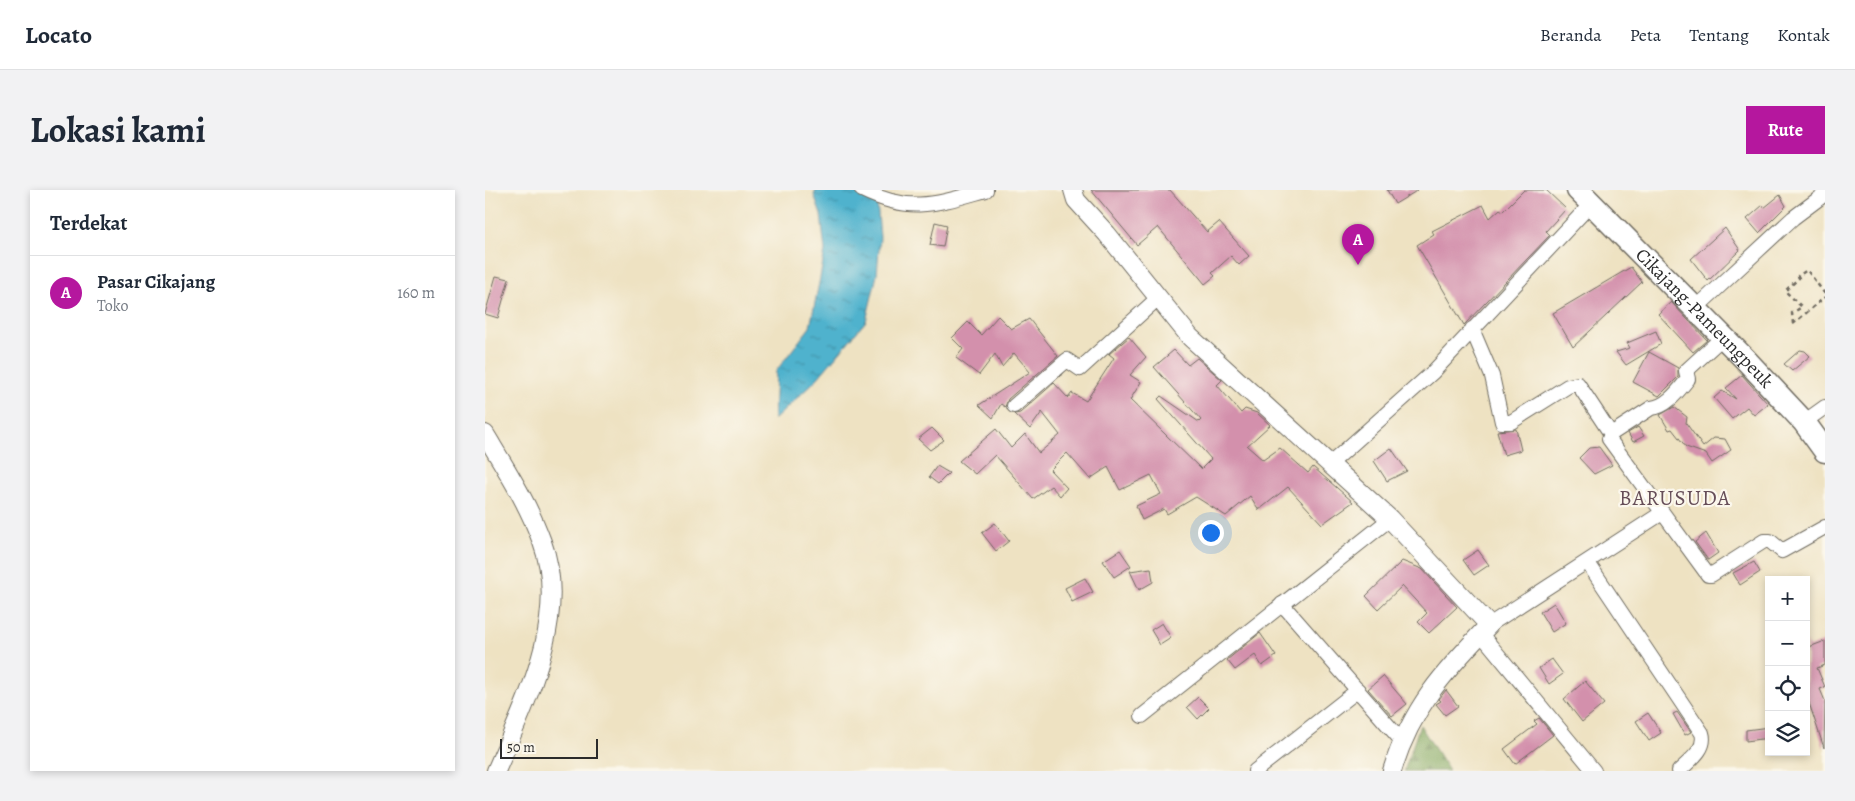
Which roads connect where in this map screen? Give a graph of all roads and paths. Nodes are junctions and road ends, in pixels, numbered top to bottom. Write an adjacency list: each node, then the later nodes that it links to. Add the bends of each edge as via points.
1 (862, 190): 2 (street, via 881,199 919,206 931,206)
2 (986, 190)
3 (1073, 190): 7 (street, via 1076,200)
4 (1825, 194): 8 (street, via 1793,218)
5 (1585, 197): 8 (main road, Cikajang-Pameungpeuk); 9 (street)
6 (1825, 296): 6 (path, via 1807,270 1798,276 1785,291 1802,307 1792,313 1793,324)
7 (1158, 298): 11 (street, via 1080,369 1067,360); 17 (street, via 1189,337)
8 (1696, 308): 10 (main road, Cikajang-Pameungpeuk)
9 (1472, 329): 15 (street, via 1492,376 1502,422 1511,422 1568,386 1578,384); 17 (street, via 1433,372)
10 (1723, 337): 13 (main road, Cikajang-Pameungpeuk); 15 (street, via 1686,371 1688,379 1674,395 1658,408 1651,408)
11 (1014, 406)
12 (1825, 407): 13 (street)
13 (1805, 422): 16 (main road, Cikajang-Pameungpeuk)
14 (485, 434): 27 (street, via 513,480 543,543 549,567 544,650)
15 (1611, 434): 18 (street, via 1609,439)
16 (1825, 451)
17 (1330, 464): 19 (street)
18 (1662, 513): 20 (street, via 1709,576 1764,541 1785,550); 21 (street)
19 (1390, 519): 22 (street); 23 (street)
20 (1825, 526)
21 (1588, 563): 23 (street); 31 (street, via 1702,733 1704,739 1700,750)
22 (1282, 604): 24 (street); 25 (street)
23 (1485, 630): 26 (street, via 1434,687); 30 (street)
24 (1358, 690): 26 (street); 28 (street)
25 (1142, 716)
26 (1401, 740): 29 (street)
27 (496, 771)
28 (1255, 771)
29 (1392, 771)
30 (1595, 771)
31 (1679, 771)

